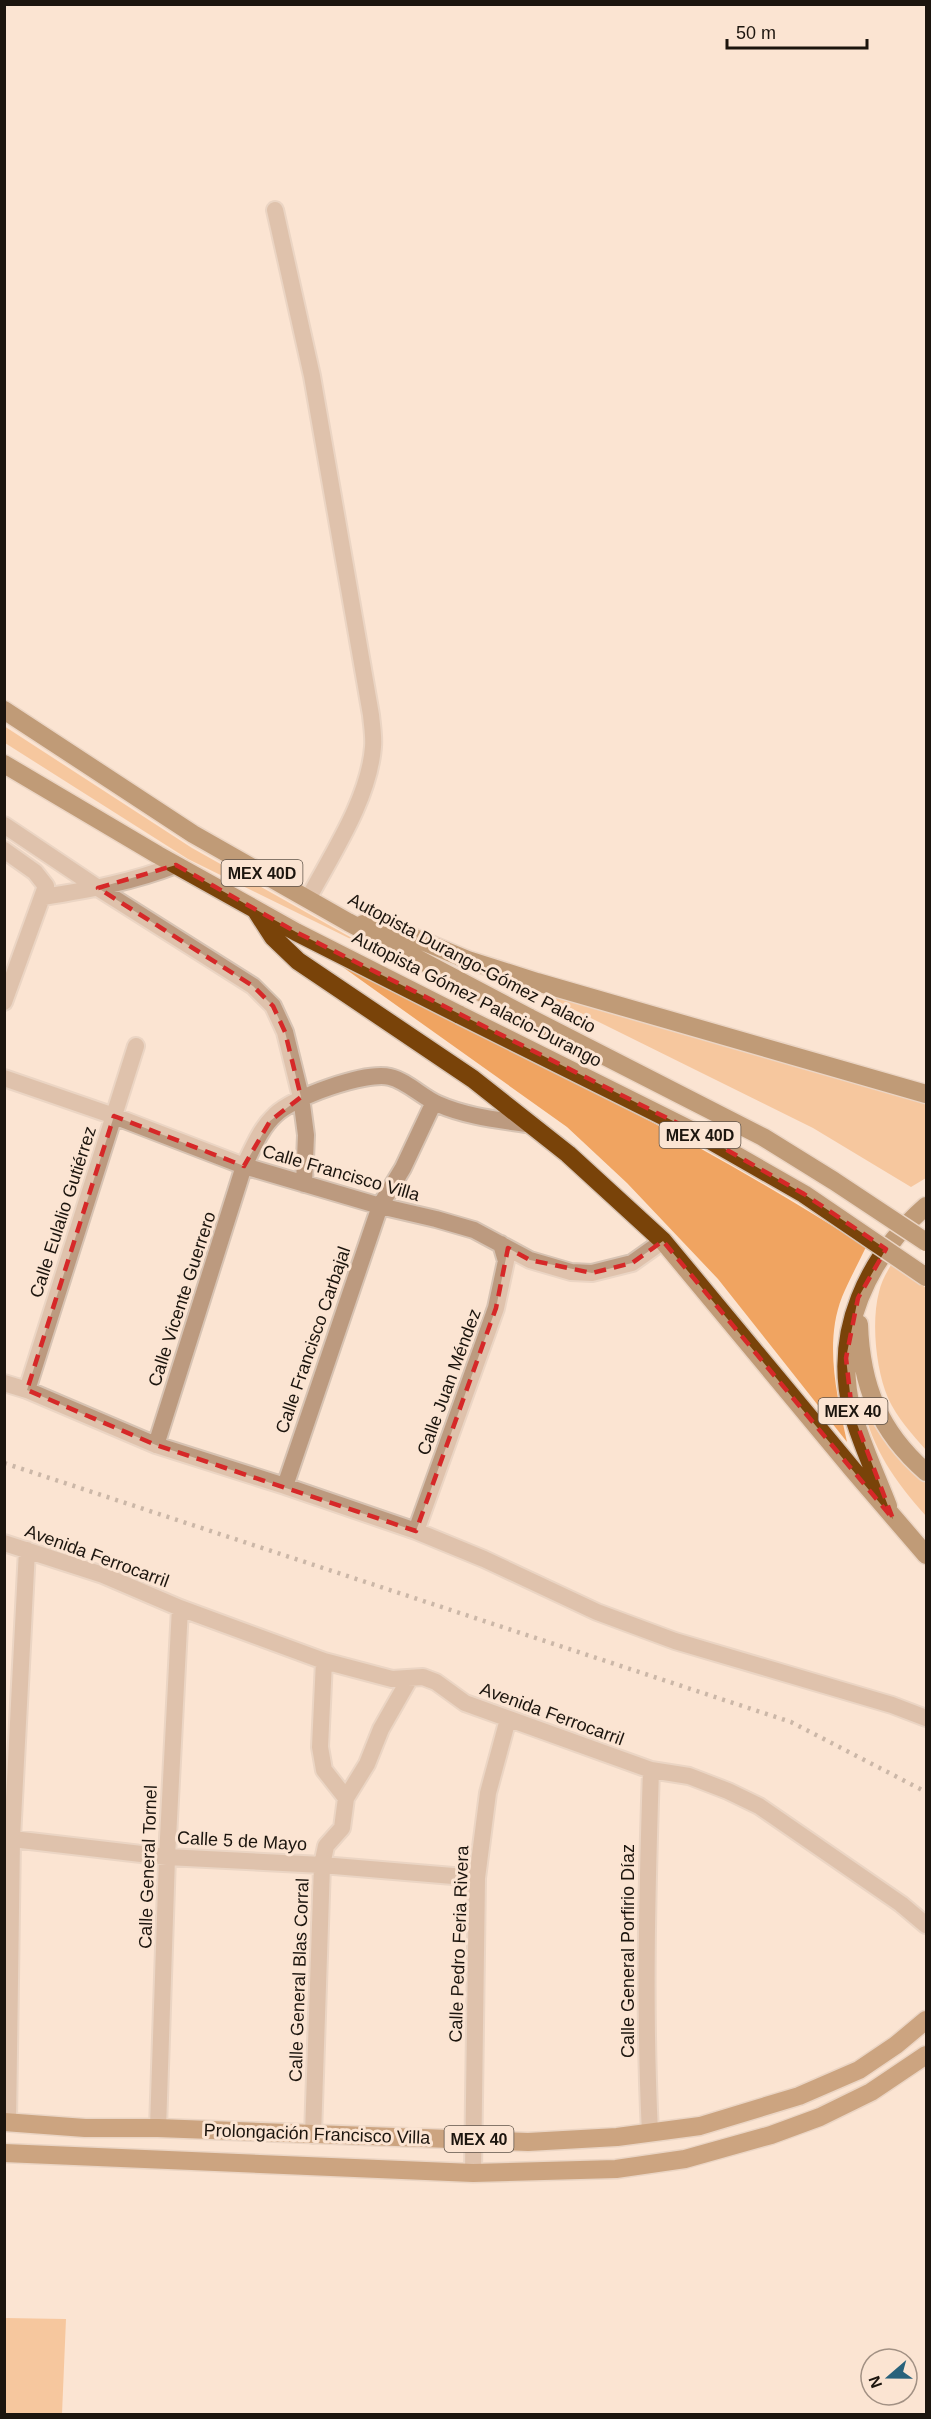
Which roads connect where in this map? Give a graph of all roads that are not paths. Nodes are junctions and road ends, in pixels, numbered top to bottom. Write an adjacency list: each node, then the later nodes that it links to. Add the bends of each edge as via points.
1 (275, 210): 9 (street, via 312,376 373,745 363,790)
2 (4, 710): 9 (highway, Autopista Durango-Gómez Palacio / MEX 40D, via 193,834)
3 (4, 764): 6 (highway, Autopista Gómez Palacio-Durango / MEX 40D)
4 (4, 825): 7 (street)
5 (4, 850): 8 (street, via 35,872)
6 (176, 865): 7 (street); 10 (highway, Autopista Gómez Palacio-Durango / MEX 40D)
7 (98, 888): 8 (street); 16 (street, via 253,986 273,1006 285,1032)
8 (44, 892): 12 (street)
9 (308, 899): 11 (highway, Autopista Durango-Gómez Palacio / MEX 40D)
10 (255, 909): 19 (highway, via 273,936 298,961 464,1073); 27 (highway, Autopista Gómez Palacio-Durango / MEX 40D, bridge, via 718,1145 804,1194)
11 (348, 922): 15 (highway, via 383,927 537,982); 25 (highway, Autopista Durango-Gómez Palacio / MEX 40D, bridge, via 763,1137)
12 (4, 1002)
13 (136, 1046): 18 (street, Calle Eulalio Gutiérrez)
14 (4, 1078): 18 (street, Calle Francisco Villa)
15 (927, 1094)
16 (301, 1097): 17 (street, Calle Vicente Guerrero, via 384,1076 393,1077); 20 (street, Calle Vicente Guerrero, via 270,1121); 21 (street, via 306,1135)
17 (434, 1102): 19 (street, Calle Vicente Guerrero, via 460,1112); 22 (street, Calle Francisco Carbajal)
18 (114, 1116): 20 (street, Calle Francisco Villa); 30 (street, Calle Eulalio Gutiérrez)
19 (532, 1125): 24 (highway)
20 (244, 1166): 21 (street, Calle Francisco Villa); 31 (street, Calle Vicente Guerrero)
21 (304, 1184): 22 (street, Calle Francisco Villa)
22 (380, 1206): 26 (street, Calle Francisco Villa, via 474,1230); 33 (street, Calle Francisco Carbajal)
23 (927, 1206): 28 (highway, MEX 40, via 907,1223 878,1260)
24 (663, 1241): 26 (street, Calle Francisco Villa, via 632,1263 592,1273 571,1272 530,1260); 34 (highway)
25 (927, 1242)
26 (501, 1244): 35 (street, Calle Juan Méndez, via 507,1261 496,1308)
27 (927, 1277)
28 (858, 1298): 32 (highway, MEX 40, via 860,1353 870,1397 895,1439); 34 (highway, MEX 40, via 848,1340 846,1375 852,1411)
29 (4, 1383): 30 (street)
30 (27, 1390): 31 (street)
31 (156, 1445): 33 (street)
32 (927, 1472)
33 (285, 1486): 35 (street)
34 (893, 1519): 38 (highway, MEX 40)
35 (416, 1531): 42 (street, via 597,1612 675,1641)
36 (4, 1543): 37 (street, Avenida Ferrocarril)
37 (27, 1550): 39 (street, Avenida Ferrocarril, via 103,1575); 46 (street)
38 (927, 1555)
39 (180, 1608): 40 (street, Avenida Ferrocarril); 47 (street, Calle General Tornel)
40 (324, 1661): 41 (street, Avenida Ferrocarril, via 392,1678); 45 (street, via 320,1747 324,1770)
41 (410, 1678): 43 (street, Avenida Ferrocarril, via 436,1682 465,1703); 45 (street, Calle General Blas Corral)
42 (927, 1718)
43 (508, 1719): 44 (street, Avenida Ferrocarril); 49 (street, Calle Pedro Feria Rivera, via 488,1793)
44 (651, 1770): 50 (street, Avenida Ferrocarril, via 689,1776 759,1806); 55 (street, Calle General Porfirio Díaz, via 646,1899)
45 (346, 1798): 48 (street, Calle General Blas Corral, via 342,1828 326,1846)
46 (8, 1838): 47 (street, Calle 5 de Mayo); 53 (street)
47 (167, 1857): 48 (street, Calle 5 de Mayo); 54 (street, Calle General Tornel)
48 (322, 1865): 49 (street, Calle 5 de Mayo); 56 (street, Calle General Blas Corral)
49 (477, 1878): 57 (street, Calle Pedro Feria Rivera)
50 (927, 1925)
51 (927, 2020): 55 (main road, Prolongación Francisco Villa / MEX 40, via 859,2070 799,2096 700,2126)
52 (927, 2055): 59 (main road, Prolongación Francisco Villa / MEX 40, via 871,2092 820,2117 708,2153 616,2169)
53 (6, 2122): 54 (main road, Prolongación Francisco Villa / MEX 40)
54 (158, 2128): 56 (main road, Prolongación Francisco Villa / MEX 40)
55 (650, 2133): 57 (main road, Prolongación Francisco Villa / MEX 40, via 528,2142)
56 (313, 2135): 57 (main road, Prolongación Francisco Villa / MEX 40)
57 (473, 2138): 59 (street, Calle Pedro Feria Rivera)
58 (4, 2153): 59 (main road, Prolongación Francisco Villa / MEX 40)
59 (473, 2173)

